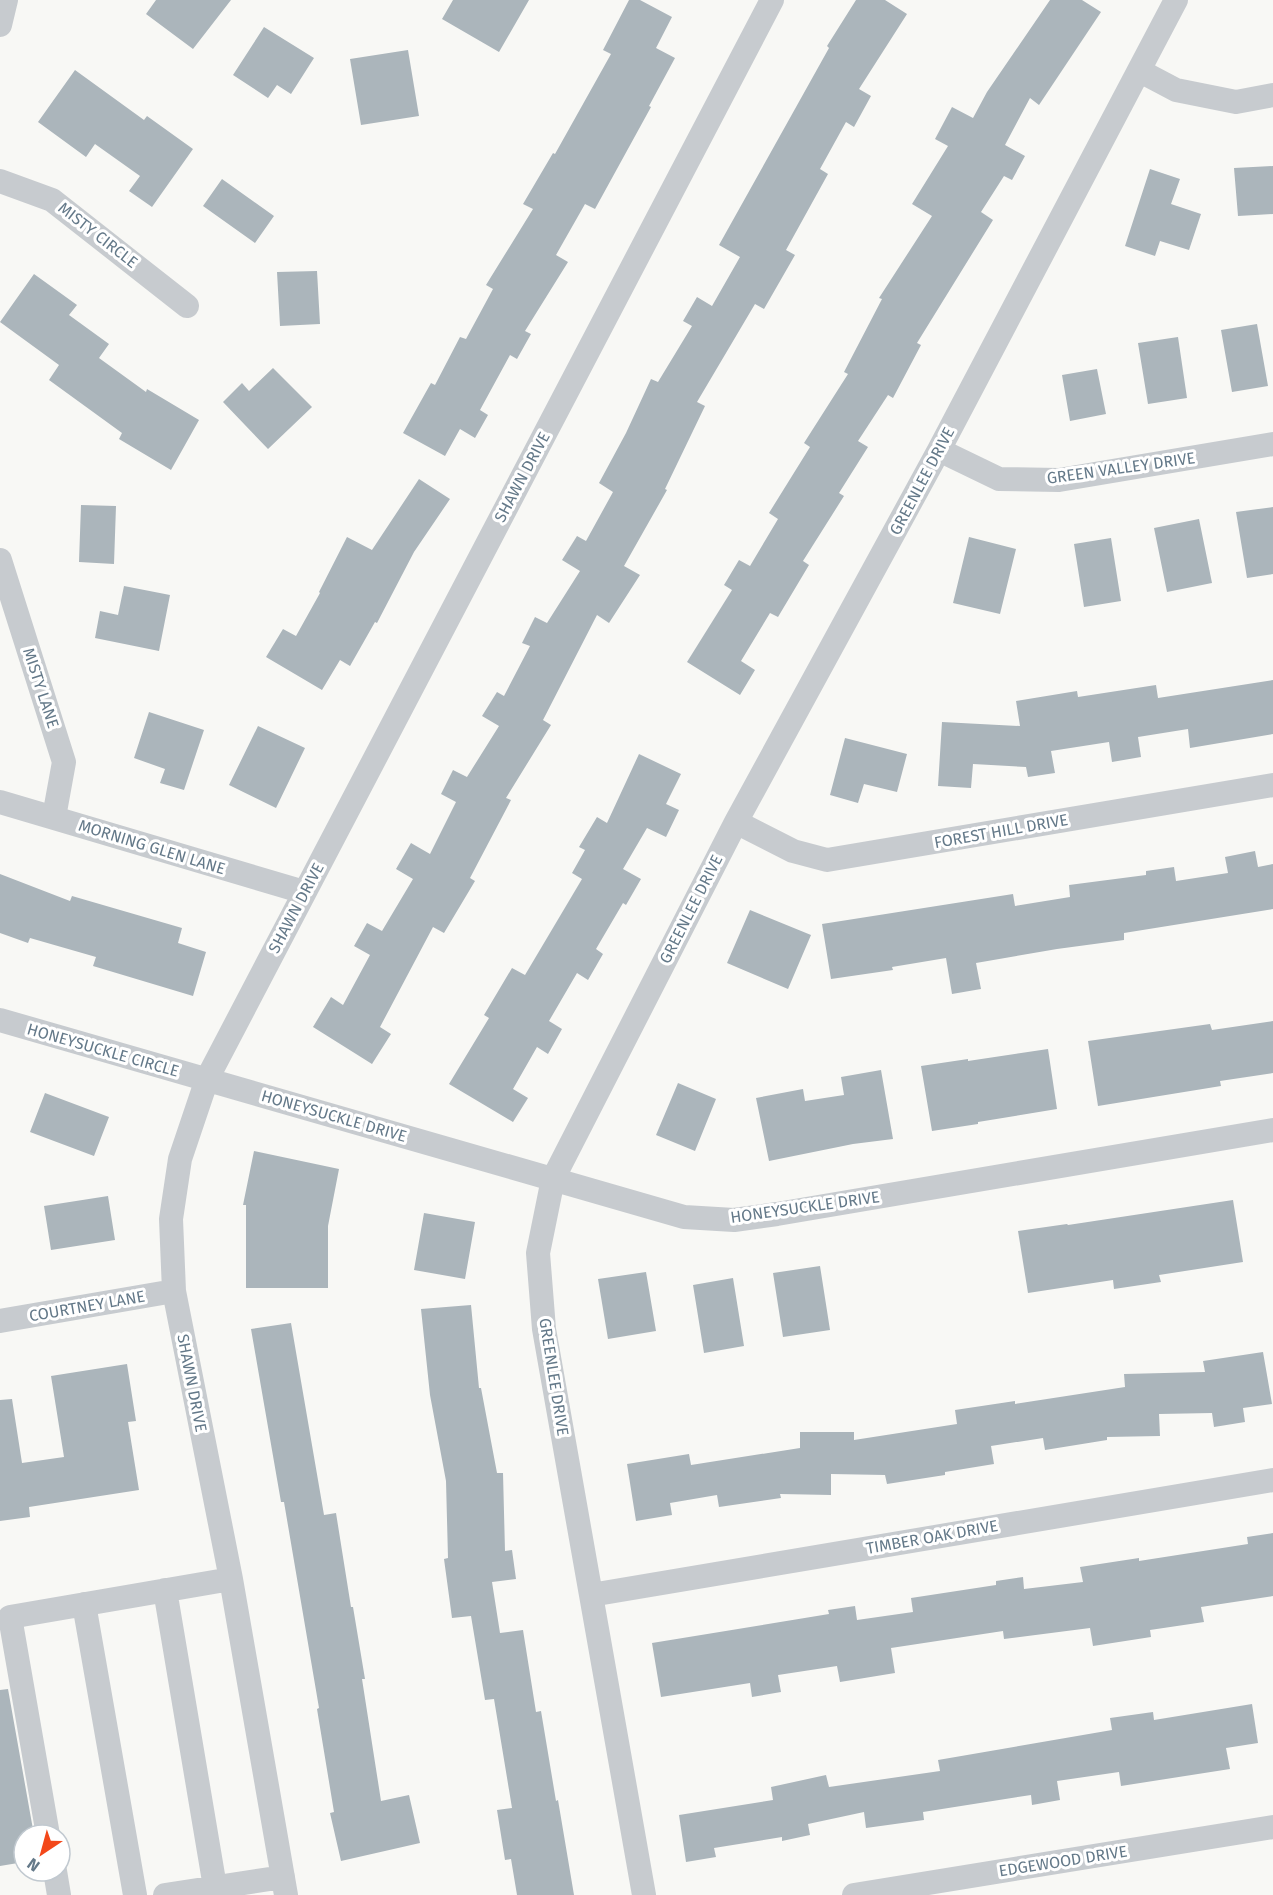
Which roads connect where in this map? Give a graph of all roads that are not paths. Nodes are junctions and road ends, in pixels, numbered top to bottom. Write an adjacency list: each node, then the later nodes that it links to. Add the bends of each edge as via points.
1 (6, 0): 4 (street)
2 (772, 0): 16 (street, SHAWN DRIVE)
3 (1176, 0): 5 (street, GREENLEE DRIVE)
4 (0, 25)
5 (1140, 70): 6 (street, via 1176,90 1236,102); 10 (street, GREENLEE DRIVE)
6 (1273, 95)
7 (0, 181): 8 (street, MISTY CIRCLE, via 52,200)
8 (187, 306)
9 (1273, 444): 10 (street, GREEN VALLEY DRIVE, via 1059,480 999,479)
10 (939, 450): 15 (street, GREENLEE DRIVE)
11 (0, 560): 14 (street, MISTY LANE, via 64,762)
12 (1273, 785): 15 (street, FOREST HILL DRIVE, via 827,860 793,851)
13 (0, 802): 14 (street, MORNING GLEN LANE)
14 (54, 817): 16 (street, MORNING GLEN LANE)
15 (736, 822): 20 (street, GREENLEE DRIVE)
16 (304, 892): 18 (street, SHAWN DRIVE)
17 (0, 1020): 18 (street, HONEYSUCKLE CIRCLE)
18 (207, 1079): 20 (street, HONEYSUCKLE DRIVE); 21 (street, SHAWN DRIVE, via 180,1159 172,1209)
19 (1273, 1130): 20 (street, HONEYSUCKLE DRIVE, via 734,1220 684,1216)
20 (552, 1179): 26 (street, GREENLEE DRIVE, via 538,1253 543,1318)
21 (174, 1290): 22 (street, COURTNEY LANE); 24 (street, SHAWN DRIVE)
22 (0, 1321)
23 (1273, 1480): 26 (street, TIMBER OAK DRIVE)
24 (231, 1579): 25 (street); 30 (street, SHAWN DRIVE)
25 (165, 1590): 27 (street); 31 (street)
26 (591, 1595): 34 (street, GREENLEE DRIVE)
27 (84, 1604): 28 (street, via 10,1617); 32 (street)
28 (46, 1823)
29 (1273, 1827): 35 (street, EDGEWOOD DRIVE)
30 (284, 1886): 31 (street)
31 (215, 1887): 33 (street)
32 (135, 1895)
33 (165, 1895)
34 (645, 1895)
35 (854, 1895)

